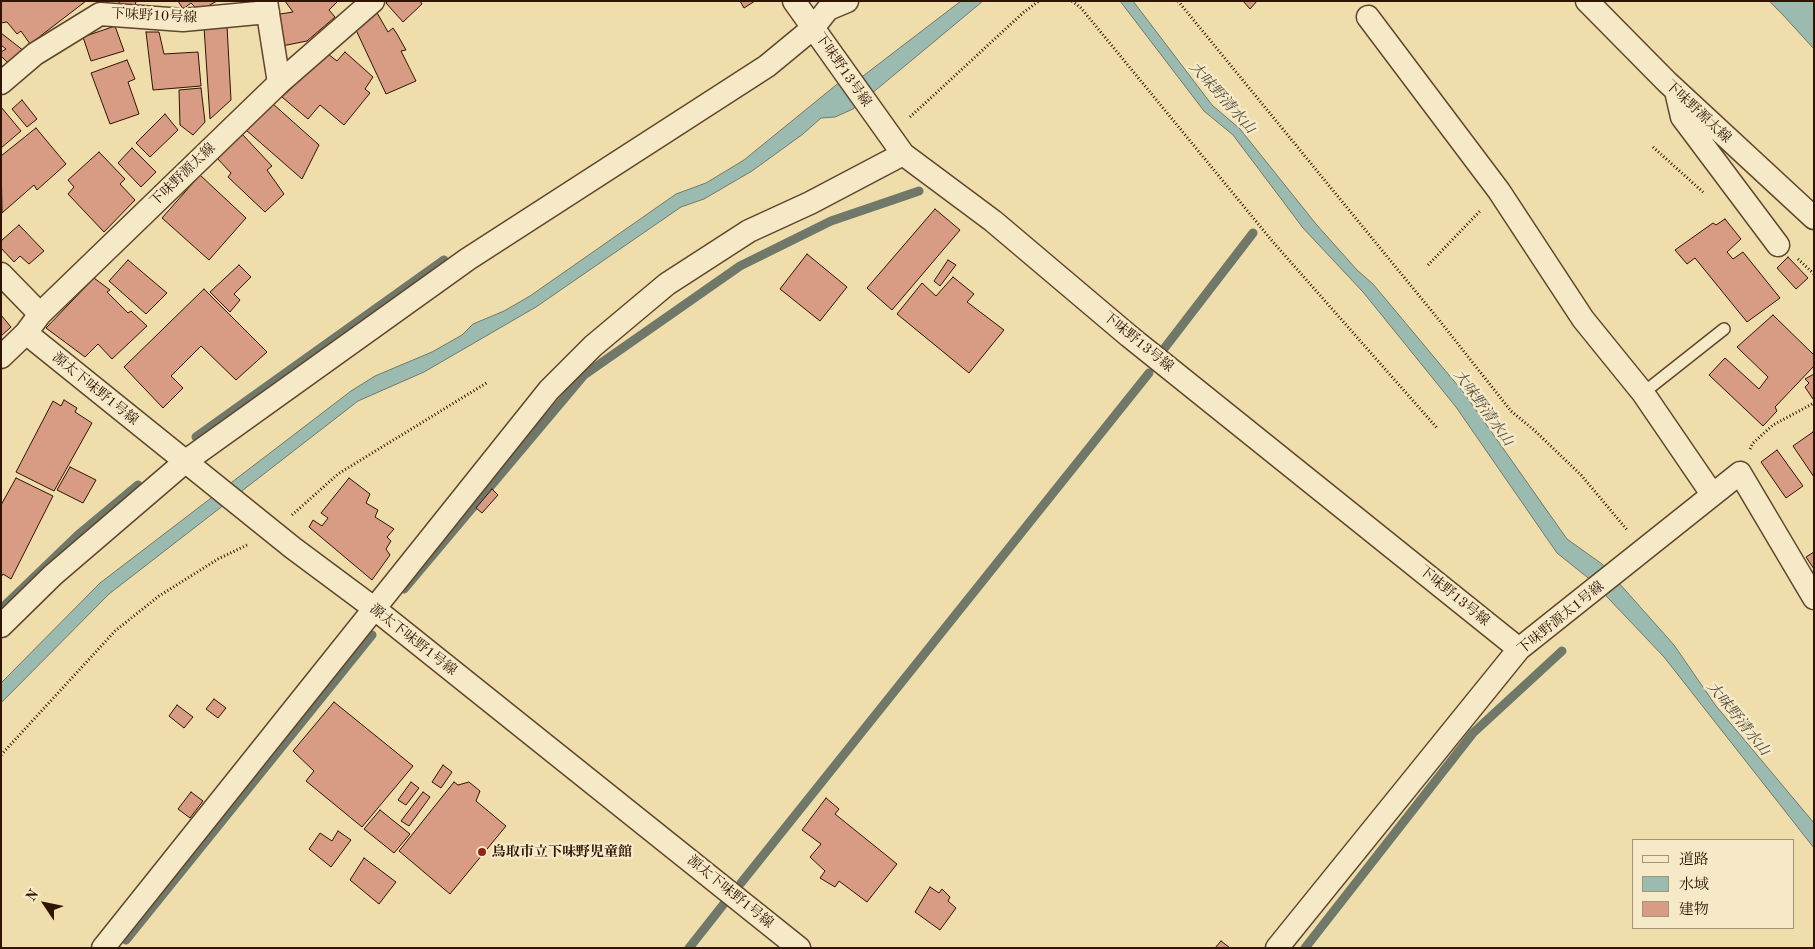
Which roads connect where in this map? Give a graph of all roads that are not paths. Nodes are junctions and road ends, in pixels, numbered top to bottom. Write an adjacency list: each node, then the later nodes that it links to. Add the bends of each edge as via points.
1 (372, 1): 10 (street, 下味野源太線)
2 (794, 1): 8 (street, 下味野13号線)
3 (847, 1): 8 (street, via 828,9)
4 (1587, 1): 11 (street, 下味野源太線)
5 (267, 7): 6 (street, 下味野10号線, via 183,20); 10 (street)
6 (108, 8): 9 (street, 下味野10号線, via 35,54)
7 (1368, 17): 20 (street, via 1499,191 1583,319)
8 (813, 28): 12 (street, 下味野13号線); 21 (street, via 767,66 468,259)
9 (1, 83)
10 (279, 83): 16 (street, 下味野源太線)
11 (1676, 91): 13 (street, 下味野源太線); 14 (street, via 1682,117)
12 (903, 154): 24 (street, via 749,231 667,284 592,346 549,390); 26 (street, 下味野13号線, via 993,221 1129,336)
13 (1814, 218)
14 (1778, 245)
15 (1, 274): 16 (street)
16 (40, 314): 18 (street, 下味野源太線)
17 (1724, 328): 20 (lane)
18 (26, 333): 19 (street, 下味野源太線); 21 (street, 源太下味野1号線)
19 (1, 356)
20 (1643, 393): 22 (street)
21 (186, 461): 24 (street, 源太下味野1号線); 25 (street, via 87,545)
22 (1712, 494): 23 (street, 下味野源太1号線, via 1740,473); 26 (street, 下味野源太1号線)
23 (1814, 598)
24 (375, 609): 27 (street); 28 (street, 源太下味野1号線)
25 (1, 626)
26 (1519, 649): 29 (street, 下味野源太1号線)
27 (103, 948)
28 (799, 948)
29 (1277, 948)

